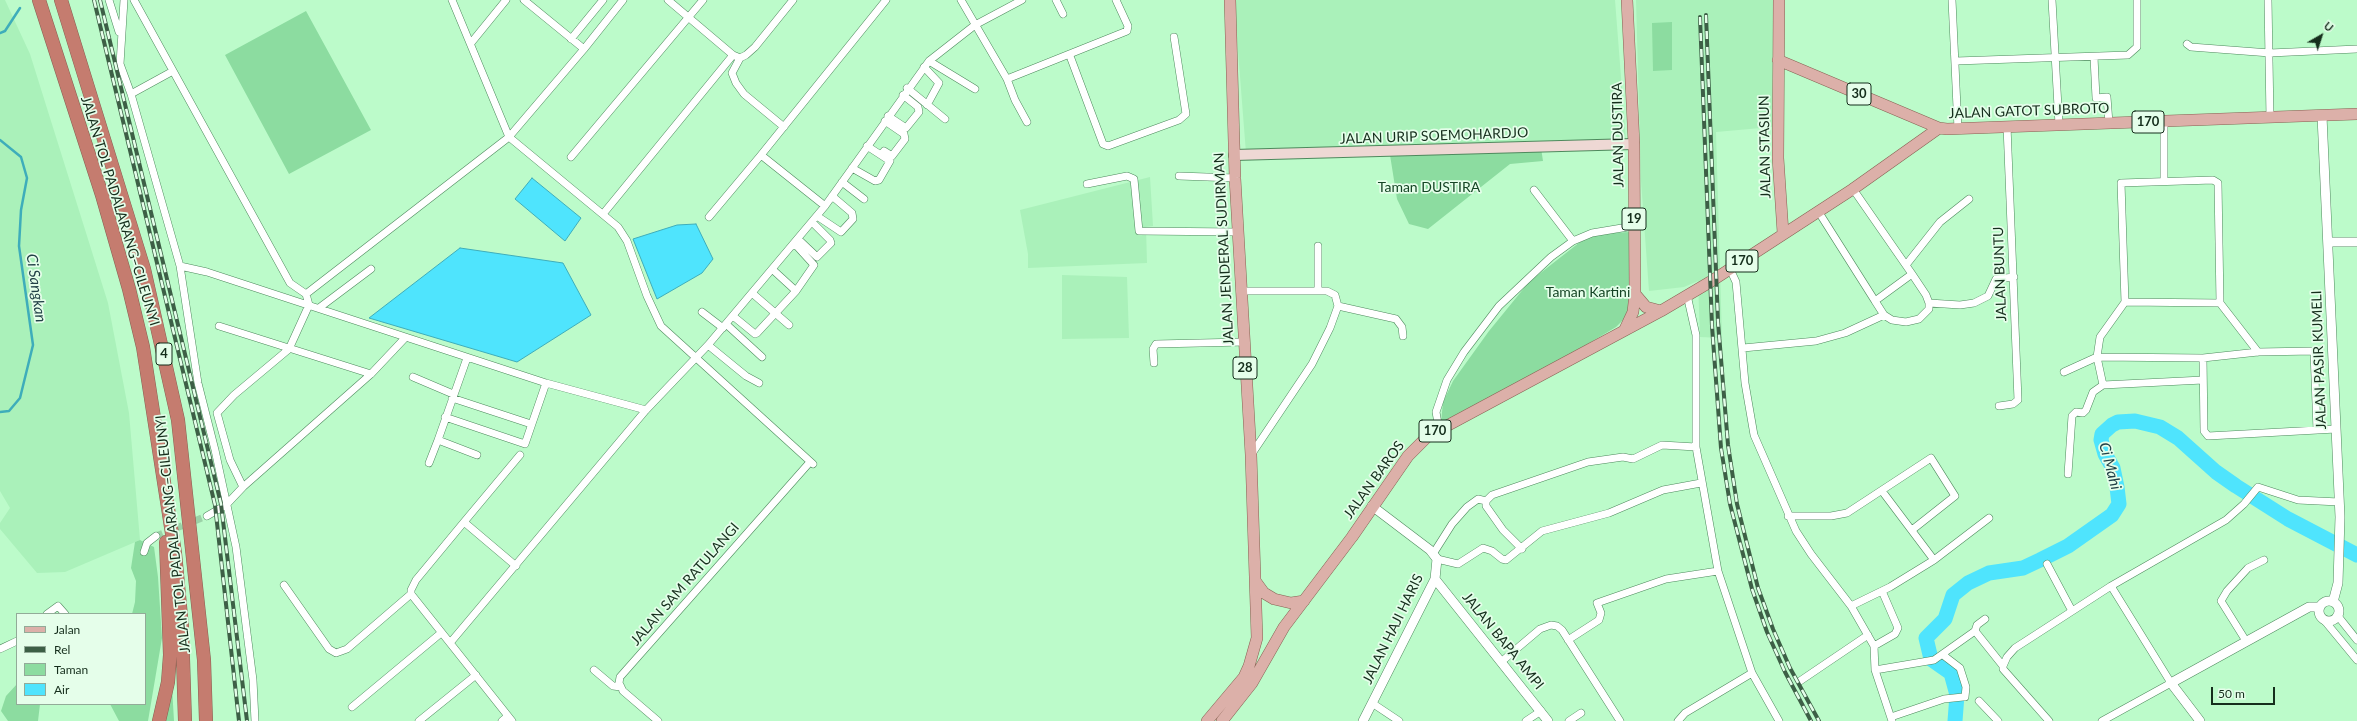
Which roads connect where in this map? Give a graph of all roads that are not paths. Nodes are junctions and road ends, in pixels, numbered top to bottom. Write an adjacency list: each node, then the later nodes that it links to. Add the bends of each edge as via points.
1 (39, 0): 162 (highway, JALAN TOL PADALARANG–CILEUNYI / 4, via 102,195 129,289 143,347)
2 (61, 0): 232 (highway, JALAN TOL PADALARANG–CILEUNYI / 4, via 144,269 176,412 204,660)
3 (109, 0): 29 (street)
4 (124, 0): 29 (street)
5 (134, 0): 44 (street)
6 (452, 0): 32 (street)
7 (506, 0): 32 (street)
8 (524, 0): 31 (street)
9 (603, 0): 31 (street)
10 (623, 0): 34 (street)
11 (668, 0): 27 (street)
12 (703, 0): 27 (street)
13 (793, 0): 37 (street, via 755,47 746,55)
14 (886, 0): 61 (street)
15 (961, 0): 28 (street)
16 (1022, 0): 28 (street)
17 (1056, 0): 26 (street)
18 (1116, 0): 38 (street, via 1128,30)
19 (1230, 0): 70 (main road, JALAN JENDERAL SUDIRMAN / 28)
20 (1627, 0): 67 (main road, JALAN DUSTIRA / 19)
21 (1779, 0): 41 (main road, JALAN STASIUN)
22 (1952, 0): 42 (street)
23 (2052, 0): 39 (street)
24 (2137, 0): 40 (street, via 2137,47 2134,52 2128,55)
25 (2268, 0): 36 (street)
26 (1063, 14)
27 (689, 17): 37 (street); 71 (street)
28 (975, 25): 43 (street); 45 (street)
29 (121, 36): 48 (street, via 120,64)
30 (1174, 36): 38 (street, via 1186,114 1179,120 1108,146 1103,144)
31 (571, 38): 34 (street)
32 (471, 43): 65 (street)
33 (2187, 44): 36 (street, via 2192,47)
34 (584, 49): 65 (street)
35 (2357, 49): 36 (street)
36 (2270, 53): 54 (street)
37 (736, 56): 61 (street, via 732,73 736,83 744,94); 85 (street)
38 (1070, 56): 45 (street)
39 (2056, 57): 40 (street); 42 (street); 60 (street)
40 (2094, 57): 59 (street, via 2096,98 2107,98)
41 (1778, 60): 53 (main road, 30); 91 (main road, JALAN STASIUN, via 1778,158)
42 (1956, 61): 64 (street)
43 (926, 64): 46 (street); 47 (street); 50 (street, via 939,83)
44 (173, 70): 48 (street); 108 (street, via 290,283)
45 (1007, 79): 58 (street)
46 (907, 88): 49 (street); 50 (street)
47 (974, 89)
48 (131, 94): 98 (street)
49 (903, 95): 55 (street); 55 (street, via 917,106 919,112 906,128)
50 (927, 105): 56 (street)
51 (2357, 114): 52 (main road, JALAN GATOT SUBROTO / 170)
52 (2322, 116): 54 (main road, JALAN GATOT SUBROTO / 170); 94 (street, JALAN PASIR KUMELI)
53 (1918, 118): 63 (main road, 30); 68 (main road, via 1924,133)
54 (2270, 118): 57 (main road, JALAN GATOT SUBROTO / 170)
55 (887, 119): 66 (street); 66 (street, via 904,134 904,141 892,156)
56 (945, 119)
57 (2164, 121): 59 (main road, JALAN GATOT SUBROTO / 170); 75 (street)
58 (1027, 122)
59 (2109, 123): 60 (main road, JALAN GATOT SUBROTO / 170)
60 (2059, 125): 62 (main road, JALAN GATOT SUBROTO / 170)
61 (784, 126): 69 (street)
62 (2007, 126): 64 (main road, JALAN GATOT SUBROTO / 170); 103 (street, JALAN BUNTU)
63 (1939, 128): 64 (main road, JALAN GATOT SUBROTO / 170); 68 (main road, JALAN GATOT SUBROTO / 170)
64 (1958, 129)
65 (509, 137): 85 (street, JALAN SAM RATULANGI); 108 (street)
66 (869, 144): 72 (street); 72 (street, via 890,161 879,180 875,181)
67 (1634, 144): 70 (main road, JALAN URIP SOEMOHARDJO); 89 (main road, JALAN DUSTIRA / 19)
68 (1918, 144): 78 (main road, JALAN GATOT SUBROTO / 170)
69 (761, 155): 83 (street); 87 (street)
70 (1234, 156): 74 (main road, JALAN JENDERAL SUDIRMAN / 28)
71 (571, 157)
72 (852, 168): 76 (street)
73 (1179, 176): 74 (street)
74 (1235, 178): 90 (main road, JALAN JENDERAL SUDIRMAN / 28)
75 (2164, 181): 112 (street, via 2124,182 2120,185); 114 (street, via 2213,180 2218,183)
76 (842, 182): 80 (street); 81 (street)
77 (1087, 184): 90 (street, via 1131,177 1135,183 1138,229)
78 (1853, 189): 84 (main road, JALAN GATOT SUBROTO / 170); 97 (street)
79 (1534, 190): 93 (street)
80 (832, 196): 83 (street); 86 (street, via 852,213 853,219 841,232)
81 (864, 199)
82 (1969, 199): 97 (street, via 1940,222)
83 (825, 206): 86 (street)
84 (1818, 211): 91 (main road, JALAN GATOT SUBROTO / 170); 111 (street)
85 (603, 214): 138 (street, JALAN SAM RATULANGI, via 618,227 627,241 647,296 662,326)
86 (817, 216): 88 (street)
87 (709, 217)
88 (812, 222): 92 (street); 92 (street, via 831,241 820,256 815,256)
89 (1634, 226): 93 (street, via 1592,233); 109 (main road, JALAN DUSTIRA / 19)
90 (1237, 232): 106 (main road, JALAN JENDERAL SUDIRMAN / 28)
91 (1783, 233): 100 (main road, JALAN GATOT SUBROTO / 170)
92 (796, 241): 101 (street); 105 (street, via 814,265)
93 (1573, 241): 152 (street, via 1523,281 1499,306 1464,352 1439,399 1436,412)
94 (2328, 242): 95 (street); 153 (street, JALAN PASIR KUMELI)
95 (2357, 242)
96 (1318, 246): 104 (street)
97 (1906, 265): 102 (street)
98 (180, 266): 115 (street, via 207,272); 168 (street, via 195,370)
99 (371, 268): 117 (street)
100 (1730, 269): 110 (main road, JALAN GATOT SUBROTO / 170); 131 (street, via 1736,282)
101 (772, 270): 105 (street); 107 (street)
102 (1912, 274): 111 (street); 113 (street)
103 (2014, 277): 113 (street, via 1996,279 1988,296 1974,303); 148 (street, JALAN BUNTU, via 2018,400 2013,404)
104 (1318, 290): 106 (street); 116 (street, via 1326,290 1335,295)
105 (796, 291): 120 (street)
106 (1240, 291): 129 (main road, JALAN JENDERAL SUDIRMAN / 28)
107 (752, 293): 120 (street); 122 (street)
108 (306, 294): 115 (street)
109 (1635, 294): 118 (main road, via 1646,307); 126 (main road, JALAN DUSTIRA / 19, via 1633,312)
110 (1687, 295): 118 (main road, JALAN GATOT SUBROTO / 170); 156 (street, via 1696,335)
111 (1875, 301): 121 (street)
112 (2125, 302): 114 (street); 134 (street, via 2100,337)
113 (1929, 303): 121 (street, via 1929,309 1919,319 1899,322)
114 (2220, 303): 133 (street)
115 (309, 305): 117 (street); 132 (street)
116 (1338, 306): 127 (street, via 1396,319 1402,327); 159 (street, via 1312,364)
117 (319, 308): 128 (street)
118 (1660, 311): 126 (main road, JALAN BAROS / 170)
119 (702, 312): 125 (street)
120 (775, 313): 122 (street, via 755,334); 123 (street)
121 (1884, 315): 131 (street, via 1845,333 1816,341)
122 (733, 316): 125 (street)
123 (789, 325)
124 (220, 326): 132 (street)
125 (724, 326): 130 (street); 136 (street)
126 (1625, 329): 152 (main road, JALAN BAROS / 170)
127 (1403, 336)
128 (406, 338): 135 (street); 141 (street)
129 (1244, 342): 139 (street, via 1156,344 1153,349); 159 (main road, JALAN JENDERAL SUDIRMAN / 28)
130 (708, 345): 138 (street); 145 (street, via 746,376)
131 (1743, 348): 171 (street, via 1745,383 1754,435)
132 (289, 349): 141 (street); 164 (street, via 234,395 217,414 230,460)
133 (2258, 352): 137 (street); 154 (street, via 2314,351)
134 (2098, 357): 137 (street); 140 (street); 146 (street)
135 (467, 358): 144 (street); 147 (street)
136 (762, 358)
137 (2203, 358): 143 (street)
138 (696, 359): 149 (street); 222 (street, JALAN SAM RATULANGI, via 811,463 623,673 619,681)
139 (1154, 362)
140 (2064, 372)
141 (370, 374): 164 (street)
142 (413, 377): 147 (street)
143 (2203, 380): 146 (street); 154 (street, via 2204,431 2208,436)
144 (546, 383): 149 (street); 151 (street)
145 (760, 383)
146 (2102, 385): 161 (street, via 2093,392 2086,410 2076,412 2072,416)
147 (452, 396): 150 (street); 151 (street)
148 (1999, 406)
149 (646, 410): 182 (street)
150 (445, 417): 151 (street, via 525,444); 155 (street)
151 (531, 424)
152 (1439, 429): 169 (main road, JALAN BAROS / 170, via 1408,456)
153 (2336, 429): 154 (street); 167 (street, JALAN PASIR KUMELI)
154 (2317, 430)
155 (438, 440): 157 (street); 160 (street)
156 (1696, 447): 163 (street); 166 (street, via 1662,445 1634,459 1623,457 1588,462 1492,495)
157 (477, 454)
158 (520, 455): 173 (street)
159 (1251, 455): 185 (main road, JALAN JENDERAL SUDIRMAN / 28)
160 (429, 464)
161 (2068, 474)
162 (163, 483): 230 (highway, via 170,655 168,682); 231 (highway, JALAN TOL PADALARANG–CILEUNYI / 4, via 175,553 182,627)
163 (1701, 483): 176 (street, via 1663,490 1609,513 1542,531); 183 (street)
164 (243, 487): 168 (street)
165 (1882, 491): 171 (street, via 1840,515); 174 (street); 174 (street, via 1931,458 1955,496)
166 (1486, 501): 176 (street, via 1486,506 1503,530); 178 (street, via 1478,499 1452,524)
167 (2339, 502): 187 (street, via 2298,500 2260,486 2226,520); 191 (street, JALAN PASIR KUMELI, via 2338,582)
168 (226, 505): 170 (street); 233 (street, via 236,548 253,680)
169 (1372, 506): 178 (street); 190 (main road, JALAN BAROS / 170)
170 (207, 516)
171 (1788, 516): 192 (street, via 1811,554)
172 (1989, 518): 179 (street)
173 (464, 522): 182 (street); 189 (street, via 416,580)
174 (1912, 530): 179 (street)
175 (156, 536): 177 (street, via 147,543)
176 (1522, 549): 178 (street, via 1504,560 1483,548 1458,564)
177 (144, 552)
178 (1435, 556): 184 (street, JALAN HAJI HARIS)
179 (1934, 560): 188 (street)
180 (2264, 560): 208 (street, via 2248,568 2221,601)
181 (2047, 564): 194 (street)
182 (516, 566): 209 (street)
183 (1718, 571): 204 (street, via 1666,579 1597,603 1599,620); 218 (street)
184 (1435, 579): 214 (street, JALAN BAPA AMPI); 224 (street, JALAN HAJI HARIS)
185 (1256, 581): 190 (main road, via 1264,593 1274,599 1290,603); 203 (main road, JALAN JENDERAL SUDIRMAN)
186 (284, 585): 189 (street, via 329,649 336,653 347,648)
187 (2111, 586): 194 (street); 221 (street)
188 (1882, 591): 192 (street); 210 (street, via 1898,628 1895,634)
189 (410, 594): 201 (street)
190 (1304, 601): 207 (main road, JALAN BAROS / 170)
191 (2333, 602): 193 (street, via 2323,603); 197 (street, JALAN PASIR KUMELI, via 2337,605)
192 (1852, 606): 202 (street)
193 (2320, 607): 199 (street, via 2320,616); 208 (street, via 2310,607)
194 (2072, 611): 215 (street, via 2015,648)
195 (48, 613): 196 (street, via 58,606)
196 (64, 613)
197 (2337, 616): 199 (street, via 2329,621); 205 (street)
198 (1985, 619): 200 (street)
199 (2324, 620): 213 (street)
200 (1975, 630): 212 (street); 215 (street)
201 (441, 633): 209 (street); 225 (street)
202 (1868, 635): 210 (street); 220 (street)
203 (1257, 638): 207 (main road, via 1265,644); 237 (main road, JALAN JENDERAL SUDIRMAN, via 1244,677)
204 (1568, 640): 214 (street, via 1557,626 1545,627); 244 (street)
205 (2357, 640)
206 (16, 641): 211 (street)
207 (1275, 641): 238 (main road, JALAN BAROS / 170, via 1252,683)
208 (2246, 641): 221 (street)
209 (450, 643): 219 (street)
210 (1874, 646): 217 (street)
211 (0, 649)
212 (1941, 656): 217 (street, via 1926,662); 229 (street, via 1960,668 1966,687 1964,697 1944,699)
213 (2357, 660)
214 (1501, 662): 226 (street, JALAN BAPA AMPI)
215 (2003, 666): 248 (street)
216 (594, 670): 222 (street, via 613,686)
217 (1875, 670): 229 (street)
218 (1752, 673): 245 (street, via 1685,713); 246 (street)
219 (476, 675): 228 (street); 234 (street)
220 (1800, 681)
221 (2171, 683): 249 (street); 250 (street)
222 (621, 687): 236 (street)
223 (1979, 701): 247 (street)
224 (1372, 702): 239 (street, JALAN HAJI HARIS); 240 (street)
225 (352, 707)
226 (1541, 711): 241 (street); 242 (street, JALAN BAPA AMPI)
227 (1581, 714): 243 (street)
228 (510, 718): 235 (street)
229 (1891, 719)
230 (159, 721)
231 (186, 721)
232 (206, 721)
233 (255, 721)
234 (419, 721)
235 (502, 721)
236 (658, 721)
237 (1207, 721)
238 (1222, 721)
239 (1363, 721)
240 (1399, 721)
241 (1526, 721)
242 (1548, 721)
243 (1569, 721)
244 (1620, 721)
245 (1678, 721)
246 (1779, 721)
247 (1998, 721)
248 (2049, 721)
249 (2102, 721)
250 (2200, 721)

